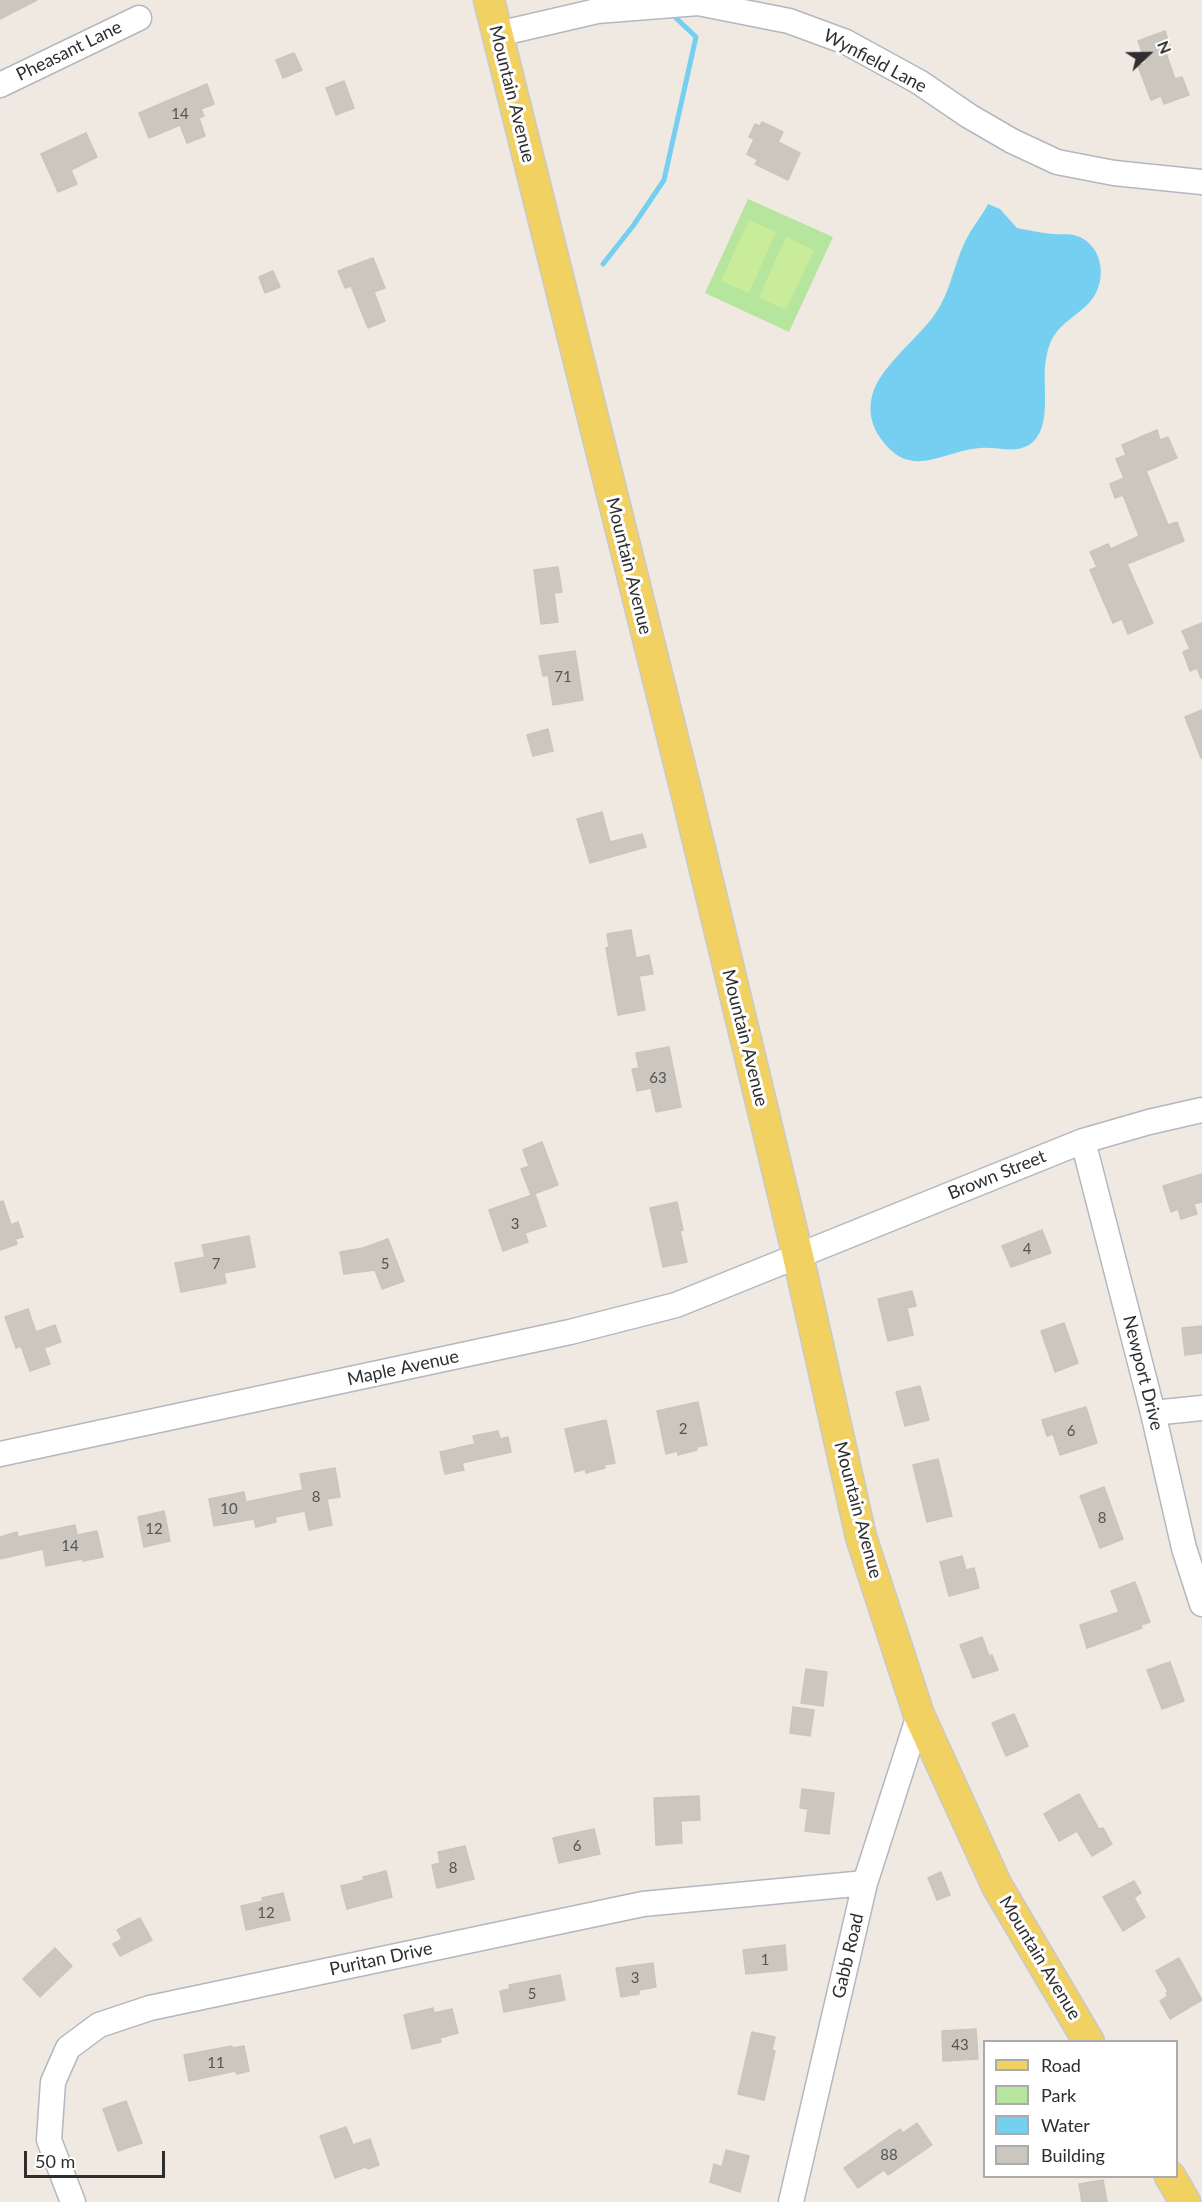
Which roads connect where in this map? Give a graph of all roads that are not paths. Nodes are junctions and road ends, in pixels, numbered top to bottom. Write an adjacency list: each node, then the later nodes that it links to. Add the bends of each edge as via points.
1 (489, 0): 3 (main road, Mountain Avenue)
2 (139, 18): 4 (street, Pheasant Lane)
3 (498, 34): 5 (street, Wynfield Lane, via 597,11 698,3 789,21 846,42 1012,141 1057,162 1114,173); 8 (main road, Mountain Avenue)
4 (0, 85)
5 (1202, 182)
6 (1202, 1110): 7 (street, Brown Street)
7 (1083, 1141): 8 (street, Brown Street); 10 (street, Newport Drive)
8 (798, 1256): 11 (street, Maple Avenue, via 676,1305 603,1324); 13 (main road, Mountain Avenue, via 861,1537)
9 (1202, 1408): 10 (street)
10 (1154, 1413): 12 (street, Newport Drive, via 1184,1548)
11 (0, 1454)
12 (1202, 1604)
13 (919, 1715): 14 (street, Gabb Road); 15 (main road, Mountain Avenue, via 997,1886)
14 (865, 1883): 17 (street, Puritan Drive, via 643,1904 150,2008 99,2025 68,2048 53,2082 49,2140); 18 (street, Gabb Road)
15 (1088, 2040)
16 (1171, 2178): 19 (main road)
17 (73, 2202)
18 (791, 2202)
19 (1185, 2202)

